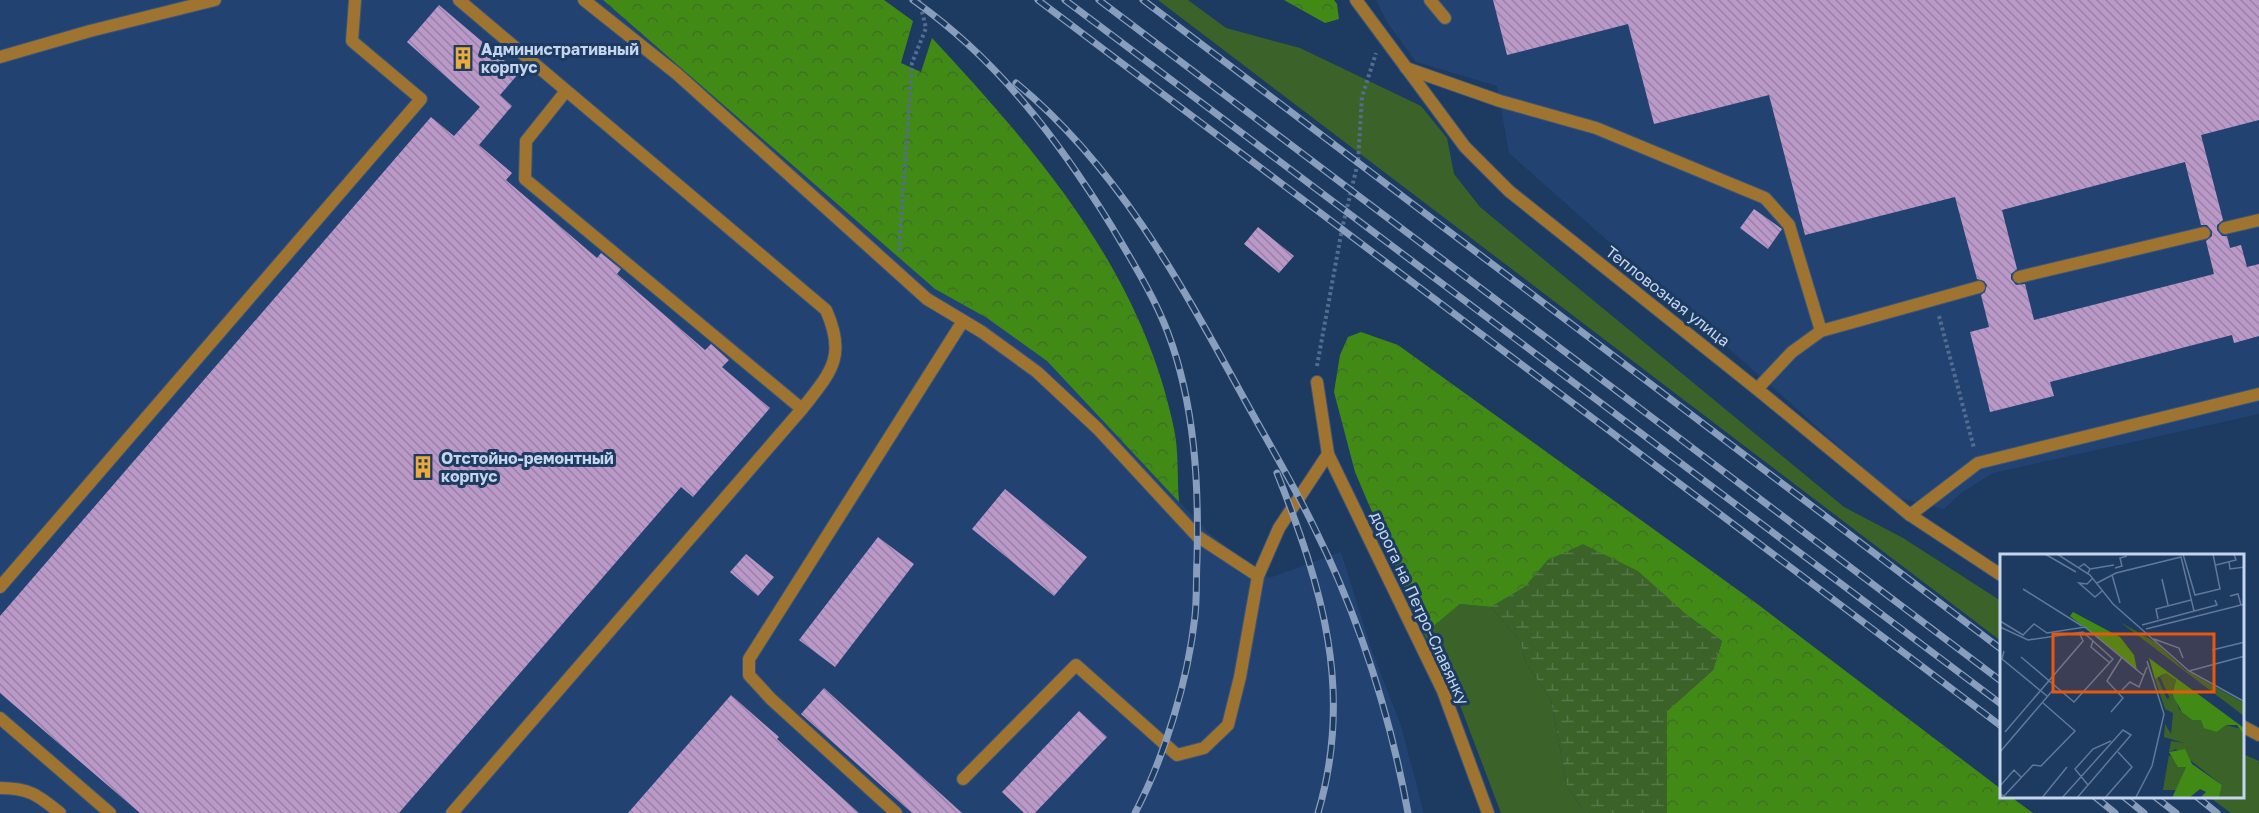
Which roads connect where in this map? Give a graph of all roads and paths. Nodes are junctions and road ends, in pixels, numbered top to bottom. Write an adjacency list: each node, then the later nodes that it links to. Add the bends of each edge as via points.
1 (215, 0): 10 (street)
2 (355, 0): 32 (street, via 352,40 421,99)
3 (459, 0): 12 (street)
4 (584, 0): 16 (street, via 677,75)
5 (919, 0): 16 (path, via 926,28 912,63)
6 (1356, 0): 9 (street, Тепловозная улица)
7 (1430, 0): 8 (street)
8 (1445, 18)
9 (1382, 38): 11 (street, Тепловозная улица); 22 (path, via 1362,97 1358,162)
10 (0, 57)
11 (1406, 68): 21 (street, via 1500,101 1596,128 1765,198 1789,225); 24 (street, Тепловозная улица, via 1465,147 1509,191)
12 (566, 91): 26 (street, via 826,309 836,331 837,351 828,375); 26 (street, via 526,141 525,179)
13 (2259, 220): 14 (street)
14 (2225, 228)
15 (2204, 233): 17 (street)
16 (897, 273): 20 (street, via 927,299)
17 (2019, 277)
18 (1979, 287): 19 (street)
19 (1934, 298): 21 (street); 28 (path)
20 (963, 321): 31 (street, via 1037,372 1098,429 1197,536); 41 (street, via 749,659 749,675 771,699)
21 (1821, 331): 24 (street, via 1792,352)
22 (1318, 358)
23 (1317, 382): 27 (street, дорога на Петро-Славянку)
24 (1757, 388): 29 (street, Тепловозная улица)
25 (2259, 394): 28 (street)
26 (801, 409): 40 (street)
27 (1328, 454): 31 (street, via 1279,528); 42 (street, дорога на Петро-Славянку, via 1443,691)
28 (1978, 463): 29 (street)
29 (1910, 515): 30 (street, Тепловозная улица)
30 (2000, 574)
31 (1258, 576): 36 (street, via 1228,725 1204,748 1177,755 1076,666)
32 (0, 587)
33 (0, 718): 39 (street)
34 (2244, 727): 35 (street)
35 (2259, 735)
36 (963, 779)
37 (0, 788): 38 (street, via 21,788)
38 (60, 813)
39 (110, 813)
40 (453, 813)
41 (896, 813)
42 (1488, 813)

